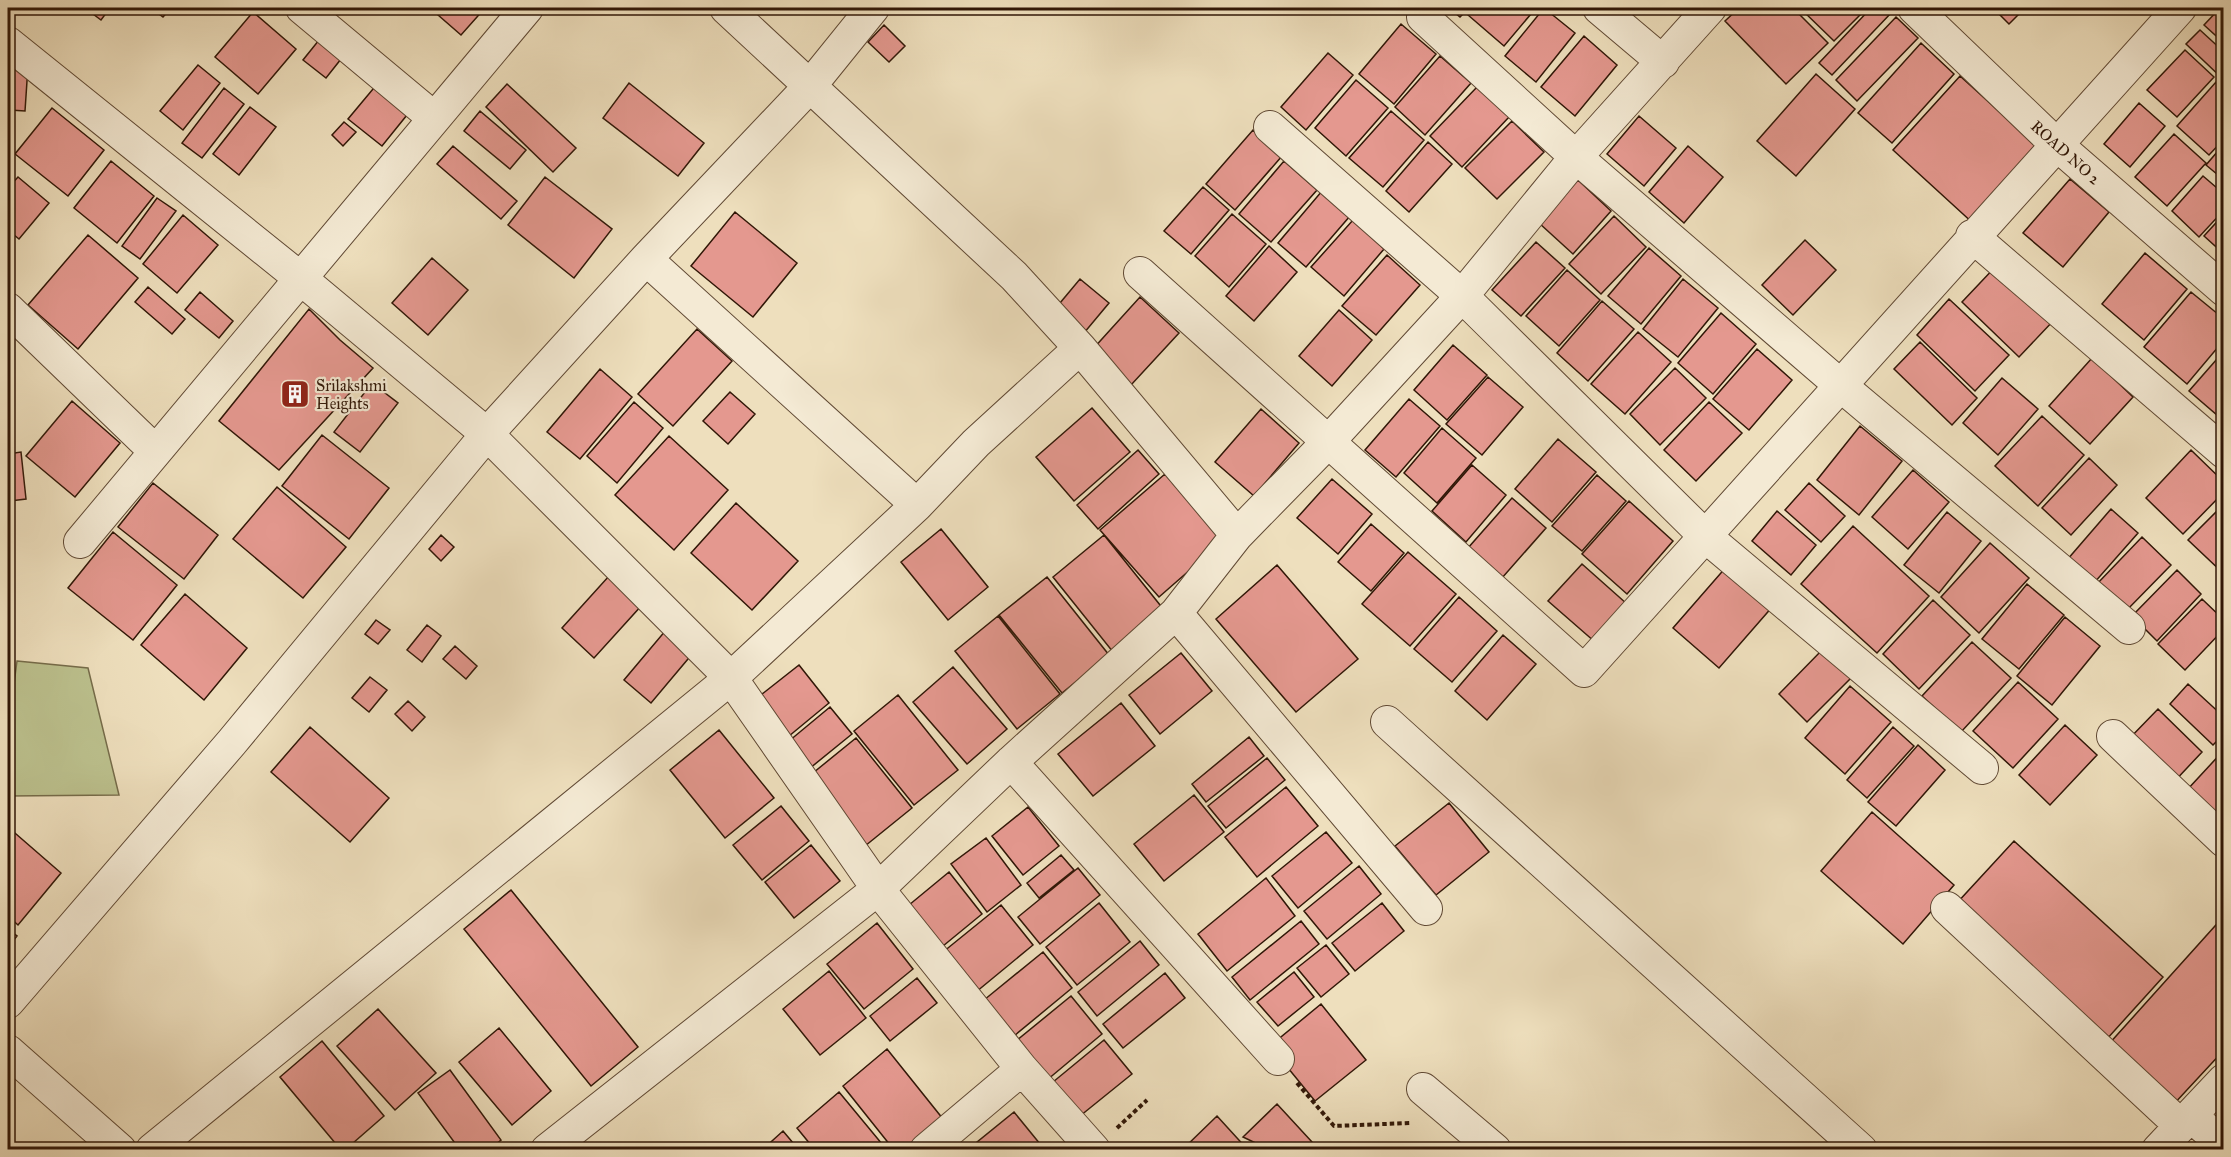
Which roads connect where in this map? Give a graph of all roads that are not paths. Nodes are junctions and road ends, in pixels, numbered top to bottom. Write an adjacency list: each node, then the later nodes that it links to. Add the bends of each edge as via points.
1 (302, 8): 13 (street)
2 (527, 8): 13 (street)
3 (726, 8): 12 (street)
4 (873, 8): 12 (street)
5 (1599, 8): 11 (street)
6 (1710, 8): 11 (street)
7 (1914, 8): 15 (street, ROAD NO 2)
8 (2180, 8): 15 (street)
9 (1423, 17): 16 (street)
10 (8, 43): 20 (street)
11 (1663, 62): 16 (street)
12 (810, 86): 18 (street); 24 (street, via 1014,276)
13 (434, 118): 20 (street)
14 (1270, 127): 22 (street)
15 (2056, 144): 17 (street); 21 (street, ROAD NO 2)
16 (1576, 157): 22 (street); 25 (street)
17 (1972, 236): 25 (street); 29 (street)
18 (646, 259): 26 (street); 30 (street)
19 (1140, 273): 27 (street)
20 (300, 278): 26 (street); 28 (street)
21 (2223, 290)
22 (1462, 296): 27 (street); 32 (street)
23 (8, 309): 28 (street)
24 (1080, 348): 30 (street, via 975,443); 31 (street)
25 (1840, 385): 32 (street); 35 (street)
26 (487, 434): 36 (street); 45 (street, via 232,742)
27 (1328, 441): 31 (street); 32 (street, via 1584,671)
28 (155, 451): 33 (street)
29 (2223, 452)
30 (917, 505): 36 (street)
31 (1237, 535): 34 (street)
32 (1706, 536): 40 (street)
33 (80, 542)
34 (1176, 613): 39 (street); 44 (street)
35 (2129, 628)
36 (731, 678): 42 (street); 54 (street)
37 (1387, 722): 59 (street)
38 (2113, 736): 41 (street)
39 (1011, 762): 42 (street); 47 (street)
40 (1982, 768)
41 (2223, 841)
42 (878, 889): 48 (street); 55 (street)
43 (1947, 908): 51 (street)
44 (1425, 909)
45 (8, 1002)
46 (8, 1051): 53 (street)
47 (1278, 1059)
48 (1022, 1070): 56 (street); 57 (street)
49 (2223, 1080): 51 (street)
50 (1423, 1089): 58 (street)
51 (2186, 1121): 52 (street); 60 (street)
52 (2223, 1145)
53 (120, 1149)
54 (152, 1149)
55 (547, 1149)
56 (926, 1149)
57 (1094, 1149)
58 (1495, 1149)
59 (1861, 1149)
60 (2158, 1149)

